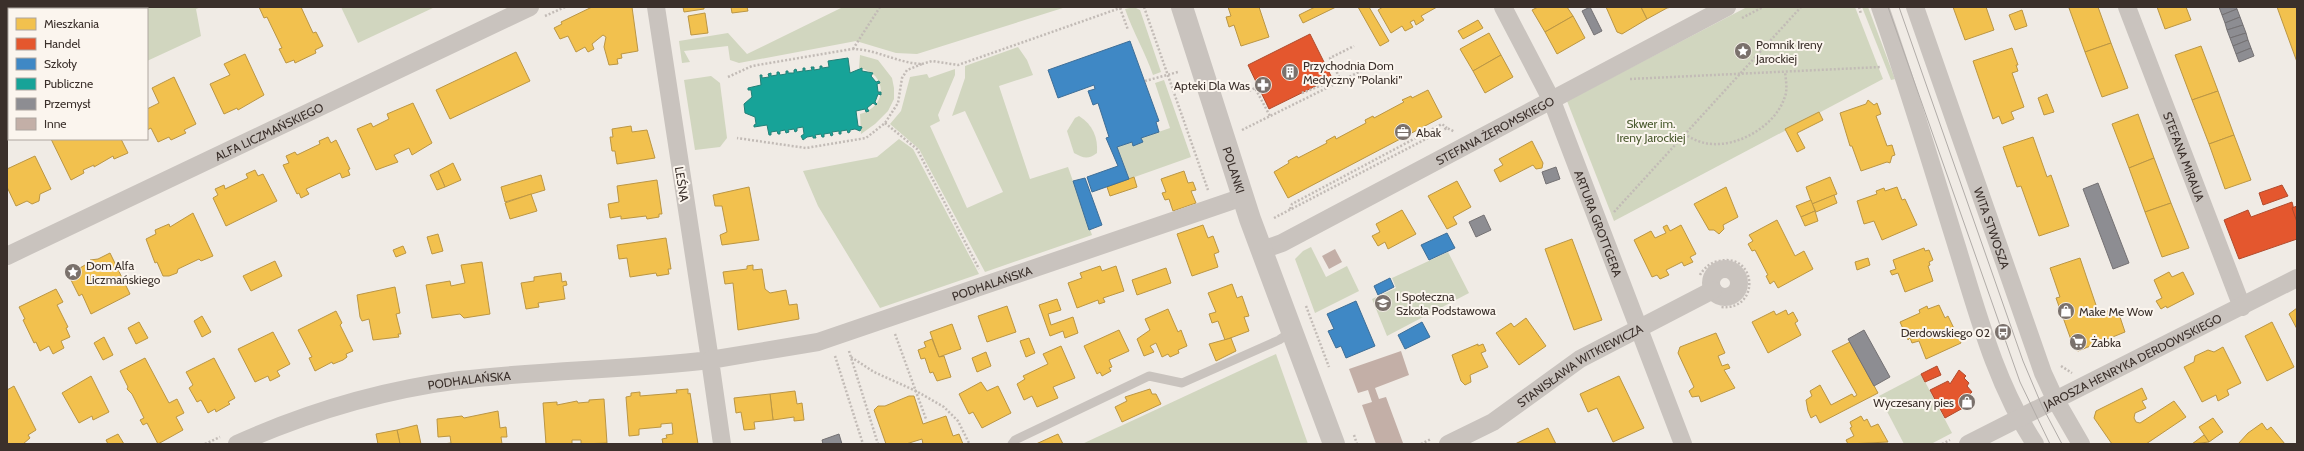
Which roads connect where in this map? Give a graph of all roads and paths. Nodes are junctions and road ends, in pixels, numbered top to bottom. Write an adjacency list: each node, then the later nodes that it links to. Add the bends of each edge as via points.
1 (530, 7): 42 (street, ALFA LICZMAŃSKIEGO)
2 (656, 7): 52 (street, LEŚNA)
3 (880, 7): 15 (path)
4 (1144, 7): 21 (path)
5 (1182, 7): 38 (street, POLANKI)
6 (1503, 7): 30 (street, ARTURA GROTTGERA)
7 (1727, 7): 30 (street, STEFANA ŻEROMSKIEGO)
8 (1801, 7): 22 (path)
9 (1880, 7): 57 (street, via 1906,80 1977,314)
10 (1915, 7): 56 (street, WITA STWOSZA, via 2014,295)
11 (2127, 7): 46 (street, STEFANA MIRAUA)
12 (1122, 8): 13 (path); 16 (path, via 958,65 932,61)
13 (1128, 30)
14 (1354, 46): 26 (path, via 1330,58)
15 (852, 49): 16 (path, via 863,49 904,63); 23 (path, via 752,66)
16 (922, 64): 32 (path, via 907,70 902,78 898,103)
17 (1882, 67): 20 (path)
18 (1364, 69): 26 (path)
19 (1178, 72): 21 (path)
20 (1785, 72): 22 (path); 35 (path, via 1784,99 1769,120 1752,134 1720,145 1697,141)
21 (1168, 73): 25 (path); 37 (path)
22 (1741, 74): 24 (path); 35 (path)
23 (728, 77)
24 (1626, 80)
25 (1145, 81)
26 (1341, 81): 27 (path)
27 (1327, 87): 29 (path); 29 (path, via 1325,84 1302,93)
28 (1249, 91): 31 (path, via 1257,87)
29 (1305, 99): 31 (path)
30 (1552, 101): 41 (street, STEFANA ŻEROMSKIEGO, via 1282,243); 48 (street, ARTURA GROTTGERA)
31 (1270, 116): 34 (path)
32 (885, 123): 36 (path, via 866,138 806,148); 43 (path, via 917,149)
33 (1447, 128): 39 (path, via 1442,124 1292,204)
34 (1238, 132)
35 (1684, 134): 40 (path, via 1613,213)
36 (737, 138)
37 (1209, 192)
38 (1243, 197): 41 (street, POLANKI); 50 (street, PODHALAŃSKA)
39 (1290, 210)
40 (1608, 215)
41 (1262, 250): 49 (street, POLANKI)
42 (7, 256)
43 (981, 273)
44 (2297, 278): 46 (street, JAROSZA HENRYKA DERDOWSKIEGO)
45 (1713, 290): 48 (street, STANISŁAWA WITKIEWICZA)
46 (2242, 307): 56 (street, JAROSZA HENRYKA DERDOWSKIEGO)
47 (893, 328): 55 (path)
48 (1638, 329): 66 (street, STANISŁAWA WITKIEWICZA, via 1580,359 1493,422); 67 (street, ARTURA GROTTGERA)
49 (1292, 331): 64 (lane, via 1279,340 1182,383 1149,376 1015,440); 65 (street, POLANKI)
50 (837, 336): 51 (path); 52 (street, PODHALAŃSKA, via 738,357); 62 (path)
51 (851, 357): 55 (path, via 874,372); 63 (path)
52 (710, 360): 60 (street, PODHALAŃSKA, via 508,375 430,385 375,396 313,413); 61 (street, LEŚNA)
53 (2061, 366): 54 (path)
54 (2071, 371)
55 (916, 391): 58 (path); 59 (path, via 944,407 958,421)
56 (2055, 400): 57 (street, JAROSZA HENRYKA DERDOWSKIEGO); 70 (street, WITA STWOSZA)
57 (2018, 419): 68 (street, JAROSZA HENRYKA DERDOWSKIEGO); 69 (street)
58 (926, 420)
59 (969, 442)
60 (237, 444)
61 (722, 444)
62 (863, 444)
63 (878, 444)
64 (1012, 444)
65 (1334, 444)
66 (1448, 444)
67 (1683, 444)
68 (1968, 444)
69 (2035, 444)
70 (2081, 444)

